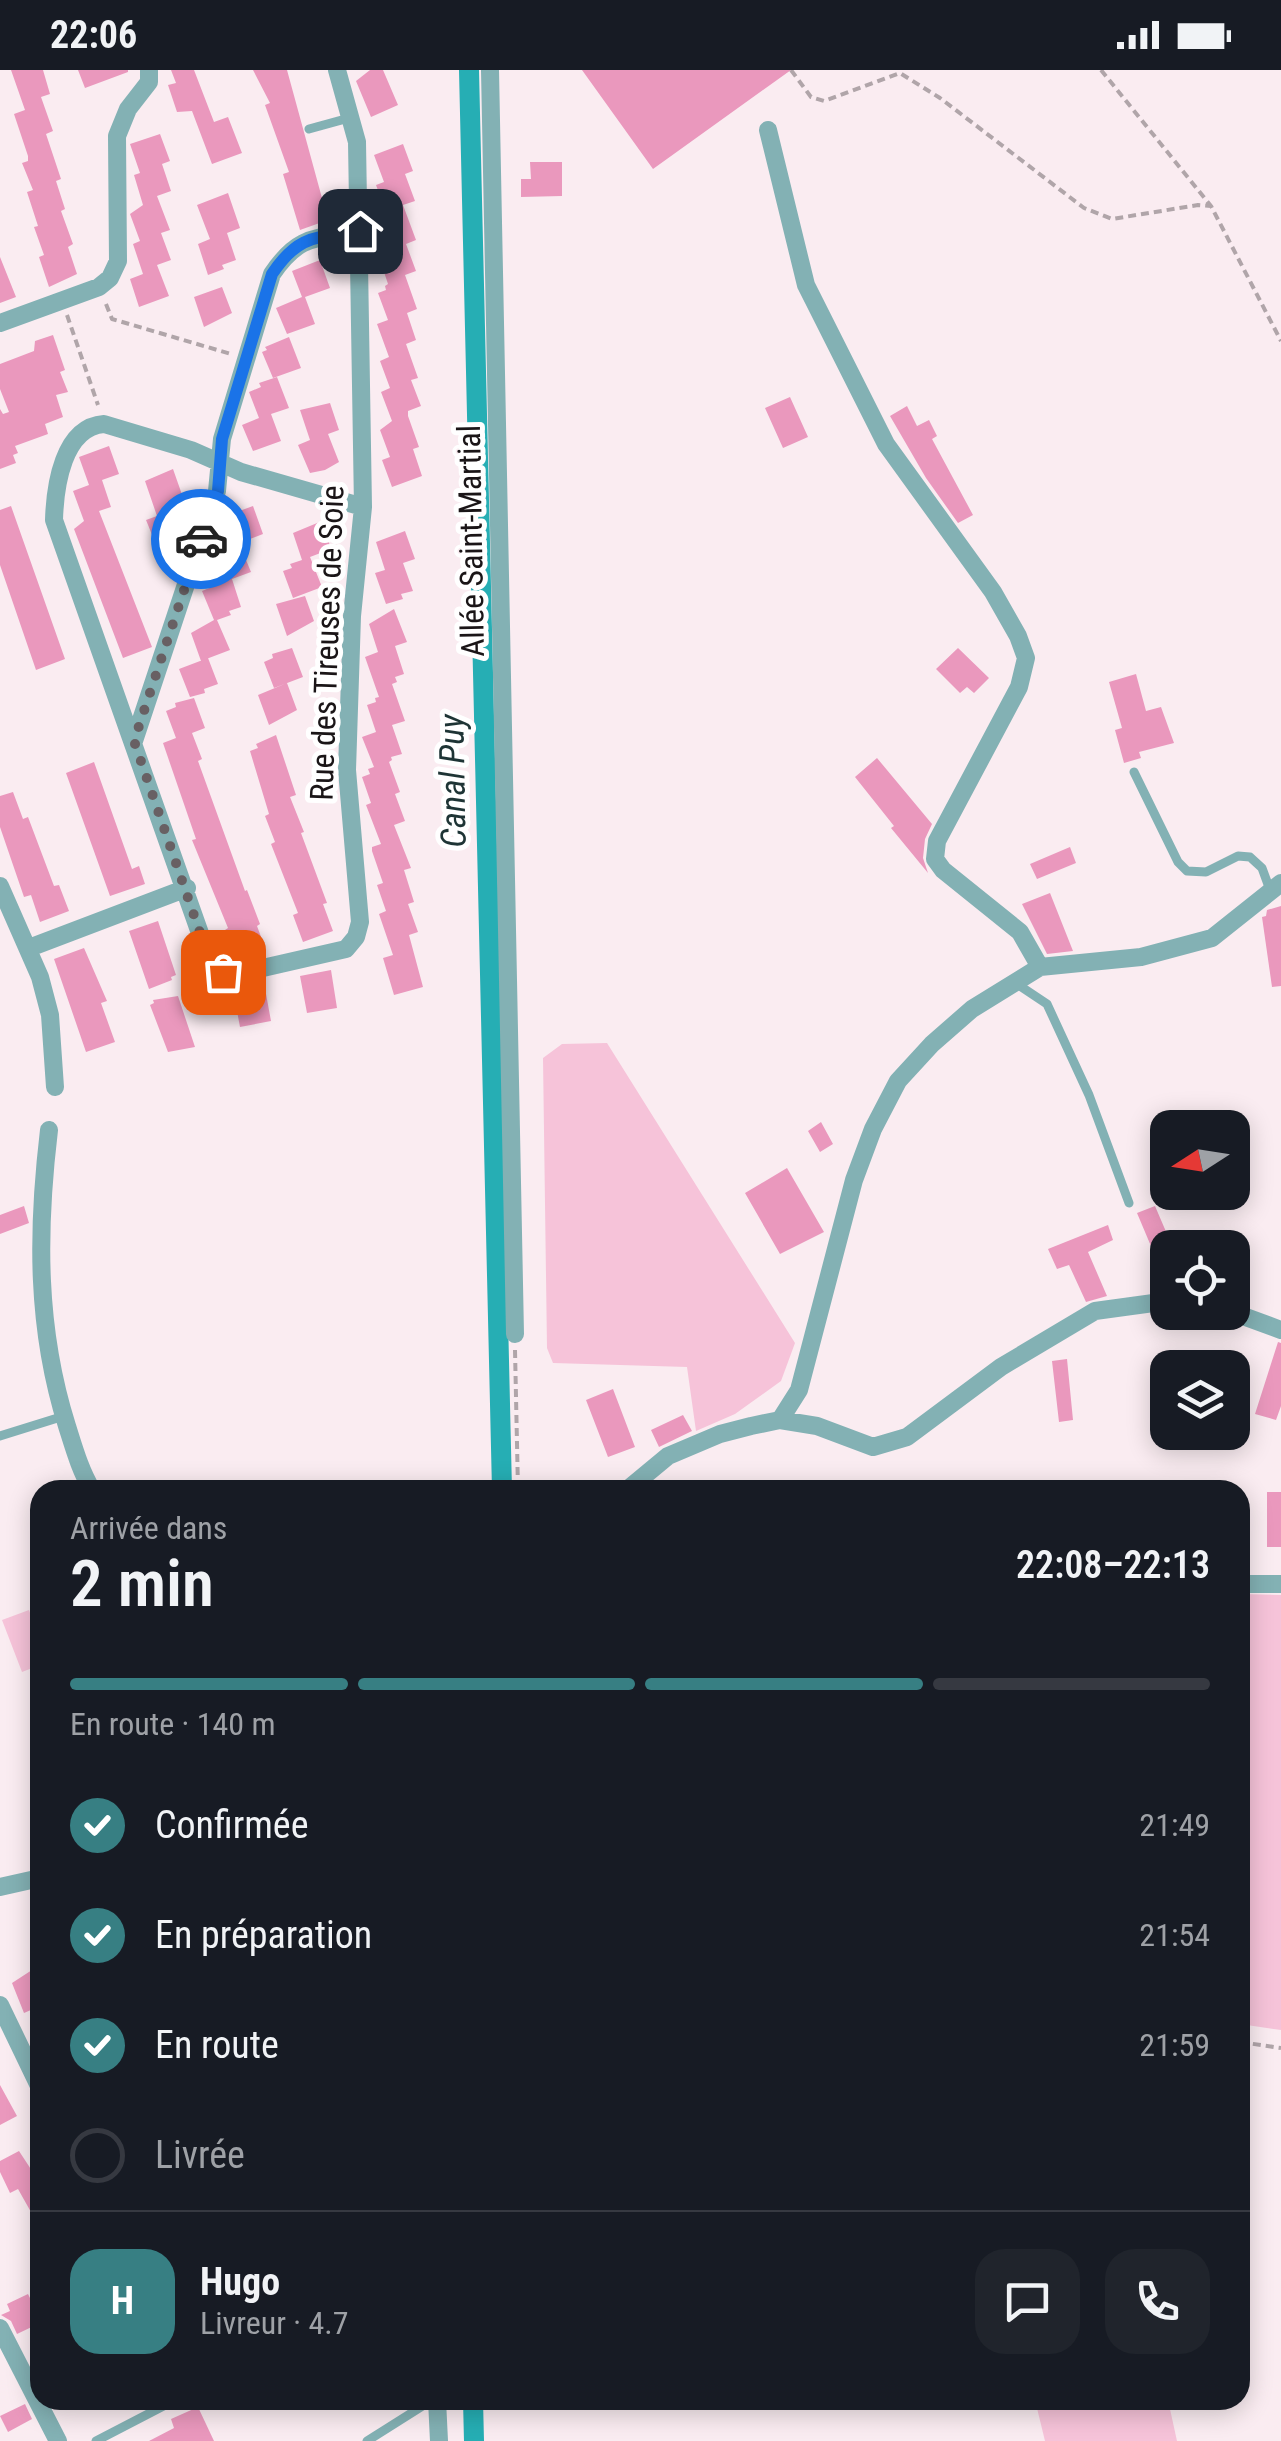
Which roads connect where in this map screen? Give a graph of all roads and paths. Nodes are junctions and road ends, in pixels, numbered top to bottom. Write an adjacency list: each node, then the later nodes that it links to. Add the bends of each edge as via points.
1 (149, 70): 11 (street, via 150,82 118,136 118,261)
2 (336, 70): 6 (street, Rue des Tireuses de Soie)
3 (490, 70): 33 (street, Allée Saint-Martial)
4 (791, 70): 9 (path, via 811,98 824,101 900,73 1084,208 1112,219)
5 (1101, 70): 9 (path)
6 (350, 117): 7 (lane); 10 (street, Rue des Tireuses de Soie, via 358,142)
7 (309, 129)
8 (768, 130): 25 (street, via 806,285 886,444 993,592 1026,658 1019,687 938,841 935,859 1020,932)
9 (1212, 206): 14 (path)
10 (360, 231): 15 (street, via 306,240 288,251 272,274); 18 (street, Rue des Tireuses de Soie)
11 (99, 287): 12 (street); 15 (path, via 112,319)
12 (62, 302): 13 (street); 16 (path)
13 (0, 323)
14 (1281, 340)
15 (245, 359): 17 (street)
16 (104, 424): 17 (street); 19 (street, Rue des Tireuses de Soie, via 73,439 54,520)
17 (220, 463): 18 (street); 19 (street, via 218,491)
18 (364, 507): 22 (street, Rue des Tireuses de Soie, via 347,770 356,936 346,948 232,974 214,967 208,956)
19 (134, 741): 22 (street, Rue des Tireuses de Soie)
20 (1134, 772): 23 (lane, via 1187,871 1206,872 1250,857)
21 (0, 886): 24 (street)
22 (187, 888): 24 (street)
23 (1276, 888): 25 (street, via 1212,938 1141,957)
24 (30, 948): 27 (street, via 50,1014)
25 (1040, 967): 26 (street)
26 (1014, 983): 29 (lane, via 1047,1004); 35 (street, via 932,1044 898,1082 872,1130 799,1390)
27 (55, 1087)
28 (49, 1130): 34 (street, via 41,1199 42,1312)
29 (1129, 1202)
30 (1150, 1304): 35 (street, via 1095,1312 1001,1367 908,1437 872,1447)
31 (1250, 1319): 32 (street)
32 (1281, 1330)
33 (515, 1334): 38 (path)
34 (64, 1416): 36 (lane); 37 (street)
35 (780, 1420): 39 (street, via 720,1434 668,1456)
36 (0, 1436)
37 (86, 1480)
38 (518, 1480)
39 (640, 1480)
40 (1250, 1584): 41 (street)
41 (1281, 1584)
42 (30, 1880): 43 (street)
43 (0, 1886)
44 (0, 2004): 47 (street)
45 (1250, 2043): 46 (path)
46 (1281, 2048)
47 (30, 2067)
48 (0, 2328): 49 (street)
49 (30, 2386)
50 (42, 2410): 54 (street)
51 (156, 2410): 55 (lane)
52 (418, 2410): 56 (lane)
53 (435, 2410): 57 (street)
54 (58, 2441)
55 (96, 2441)
56 (367, 2441)
57 (438, 2441)

